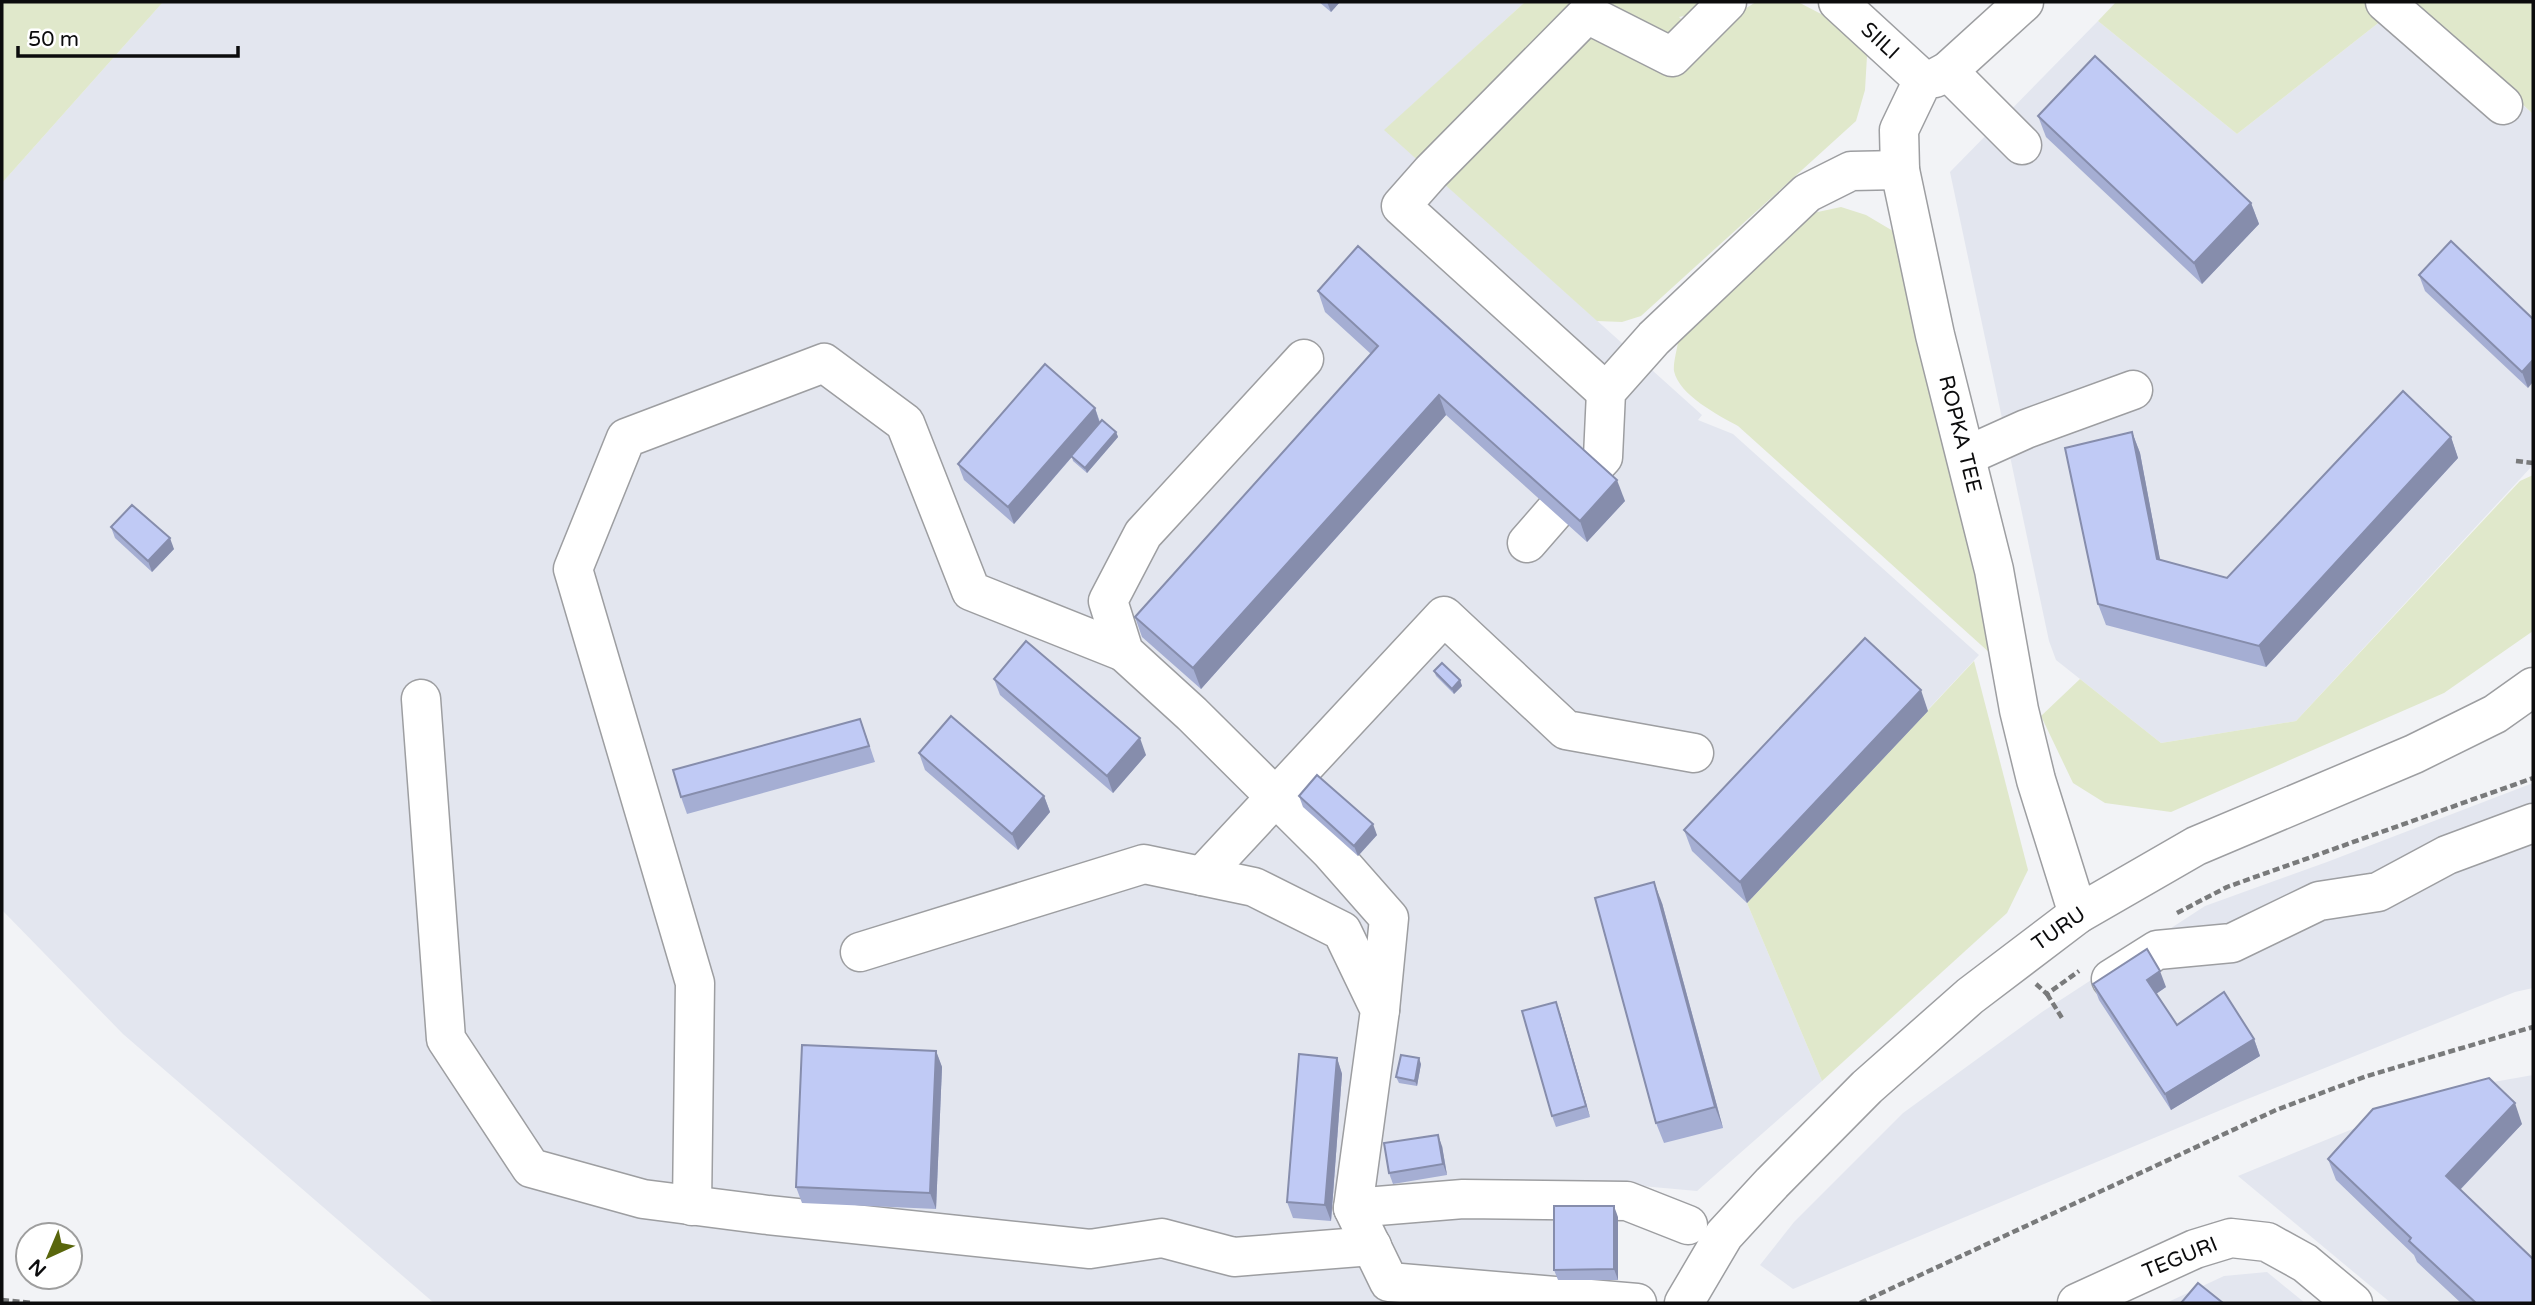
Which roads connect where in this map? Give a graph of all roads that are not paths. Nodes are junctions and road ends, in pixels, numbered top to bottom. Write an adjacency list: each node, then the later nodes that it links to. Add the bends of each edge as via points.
1 (1727, 2): 11 (street, via 1672,57 1587,14 1401,206)
2 (1838, 2): 5 (street, SIILI)
3 (2024, 2): 5 (street, ROPKA TEE)
4 (2385, 2): 6 (street)
5 (1935, 75): 7 (street, SIILI); 8 (street, ROPKA TEE, via 1899,130)
6 (2503, 106)
7 (2022, 145)
8 (1900, 170): 11 (street, via 1851,171 1807,193 1654,338); 12 (street, ROPKA TEE)
9 (1304, 359): 16 (street, via 1143,534 1108,601)
10 (2133, 390): 12 (street)
11 (1606, 392): 13 (street, via 1602,457)
12 (1966, 456): 23 (street, ROPKA TEE, via 2036,780)
13 (1591, 470)
14 (1554, 512): 15 (street)
15 (1527, 543)
16 (1124, 652): 20 (street); 27 (street, via 971,591 905,423 824,363 626,438 573,569 695,983)
17 (2533, 687): 23 (street, TURU, via 2496,713 2414,754 2196,846)
18 (421, 699): 27 (street, via 446,1039 531,1168 643,1199)
19 (1694, 753): 20 (street, via 1566,730 1444,616)
20 (1275, 798): 22 (street); 26 (street, via 1330,850 1389,918)
21 (2533, 824): 25 (street, via 2447,855 2378,892 2319,901 2232,943 2157,950)
22 (1202, 876): 24 (street, via 1144,864); 26 (street, via 1254,887 1342,931)
23 (2078, 915): 32 (street, TURU, via 1970,996 1858,1097 1724,1236)
24 (860, 952)
25 (2096, 975)
26 (1380, 1010): 28 (street)
27 (692, 1206): 30 (street, via 1090,1249 1162,1238 1234,1257)
28 (1353, 1208): 29 (street, via 1462,1199 1627,1201); 30 (street)
29 (1688, 1224)
30 (1372, 1246): 31 (street, via 1389,1282)
31 (1637, 1303)
32 (1684, 1303)
33 (2077, 1303): 34 (street, TEGURI, via 2195,1249 2231,1238 2267,1242 2305,1263)
34 (2353, 1303)

